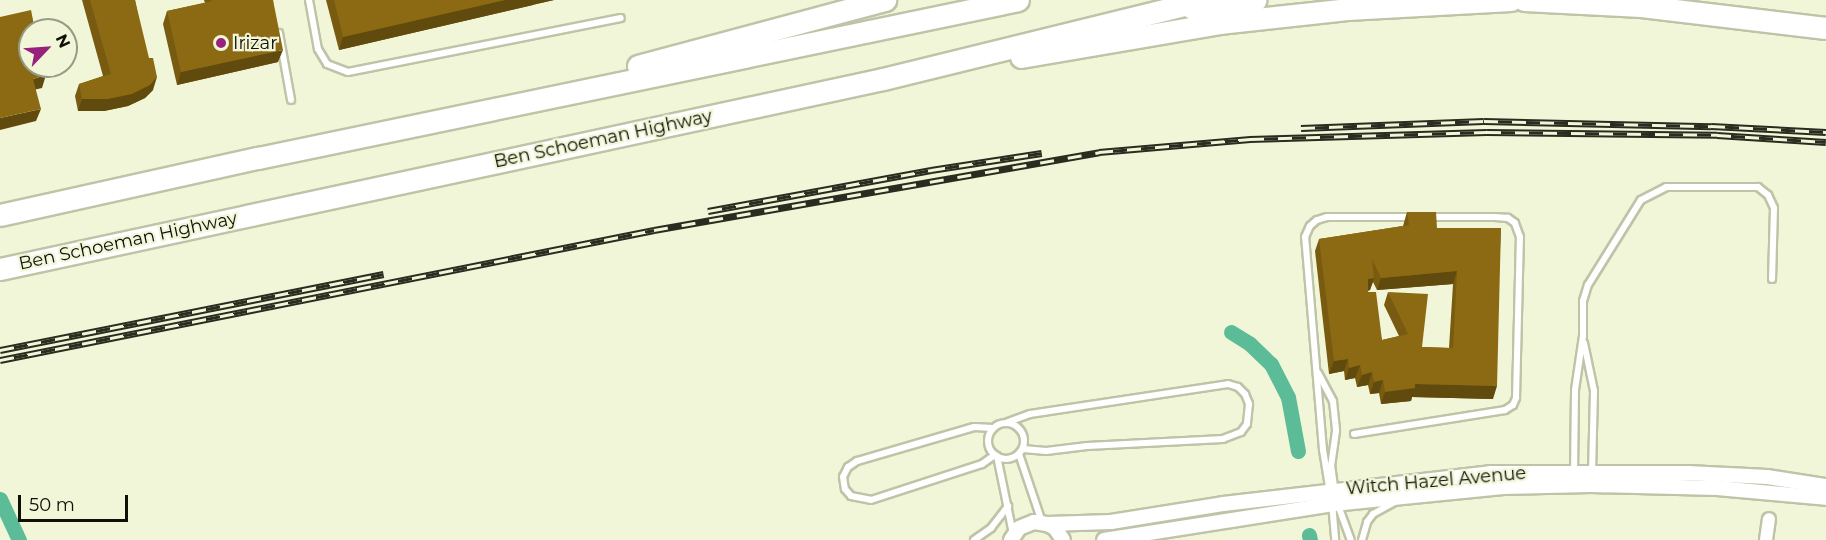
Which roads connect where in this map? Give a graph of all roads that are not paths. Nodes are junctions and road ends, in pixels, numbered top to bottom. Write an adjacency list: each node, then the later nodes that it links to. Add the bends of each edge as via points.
1 (309, 0): 9 (lane, via 318,49 327,64 348,72)
2 (885, 0): 14 (highway, via 637,66)
3 (1018, 0): 14 (highway)
4 (1204, 0): 8 (highway, Ben Schoeman Highway)
5 (1256, 0): 8 (highway)
6 (1511, 0): 12 (highway, via 1347,9 1219,23)
7 (1524, 0): 11 (highway, via 1641,6)
8 (1140, 14): 12 (highway, Ben Schoeman Highway)
9 (621, 18)
10 (276, 20): 13 (lane)
11 (1826, 28)
12 (883, 79): 16 (highway, Ben Schoeman Highway)
13 (291, 100)
14 (258, 158): 15 (highway)
15 (0, 215)
16 (0, 269)
17 (1772, 279): 18 (lane, via 1774,208 1768,195 1750,186 1666,187 1641,200 1588,285 1583,301)
18 (1583, 336): 25 (lane, via 1575,390); 26 (lane, via 1594,391)
19 (1317, 372): 22 (lane, via 1305,237 1317,220 1495,217 1515,223 1520,237 1518,386 1513,405 1505,410); 29 (lane, via 1323,450); 29 (lane, via 1333,401 1336,431 1330,465)
20 (1008, 422): 21 (lane); 23 (lane, via 1022,432); 23 (lane, via 1030,414 1228,384 1238,387 1250,404 1247,424 1241,432 1223,439)
21 (993, 428): 24 (lane, via 988,439); 24 (lane, via 974,427 857,461 843,477 845,489 851,496 871,500)
22 (1354, 434)
23 (1021, 452): 24 (lane, via 1008,459); 33 (lane)
24 (996, 456): 31 (lane)
25 (1574, 478): 26 (street, Witch Hazel Avenue); 28 (street, Witch Hazel Avenue); 29 (street, Witch Hazel Avenue, via 1490,473)
26 (1592, 478): 27 (street, Witch Hazel Avenue, via 1767,477); 30 (street, Witch Hazel Avenue)
27 (1826, 486)
28 (1409, 495): 29 (street, Witch Hazel Avenue); 40 (lane, via 1373,514 1364,527)
29 (1334, 497): 33 (street, Witch Hazel Avenue, via 1112,522); 37 (street, Witch Hazel Avenue); 38 (lane); 39 (lane)
30 (1826, 498)
31 (1008, 506): 34 (lane); 35 (lane, via 991,528)
32 (1769, 519): 41 (street)
33 (1044, 523): 34 (street, via 1026,524); 36 (street, via 1055,528)
34 (1010, 538)
35 (974, 540)
36 (1063, 540)
37 (1104, 540)
38 (1335, 540)
39 (1351, 540)
40 (1362, 540)
41 (1766, 540)

